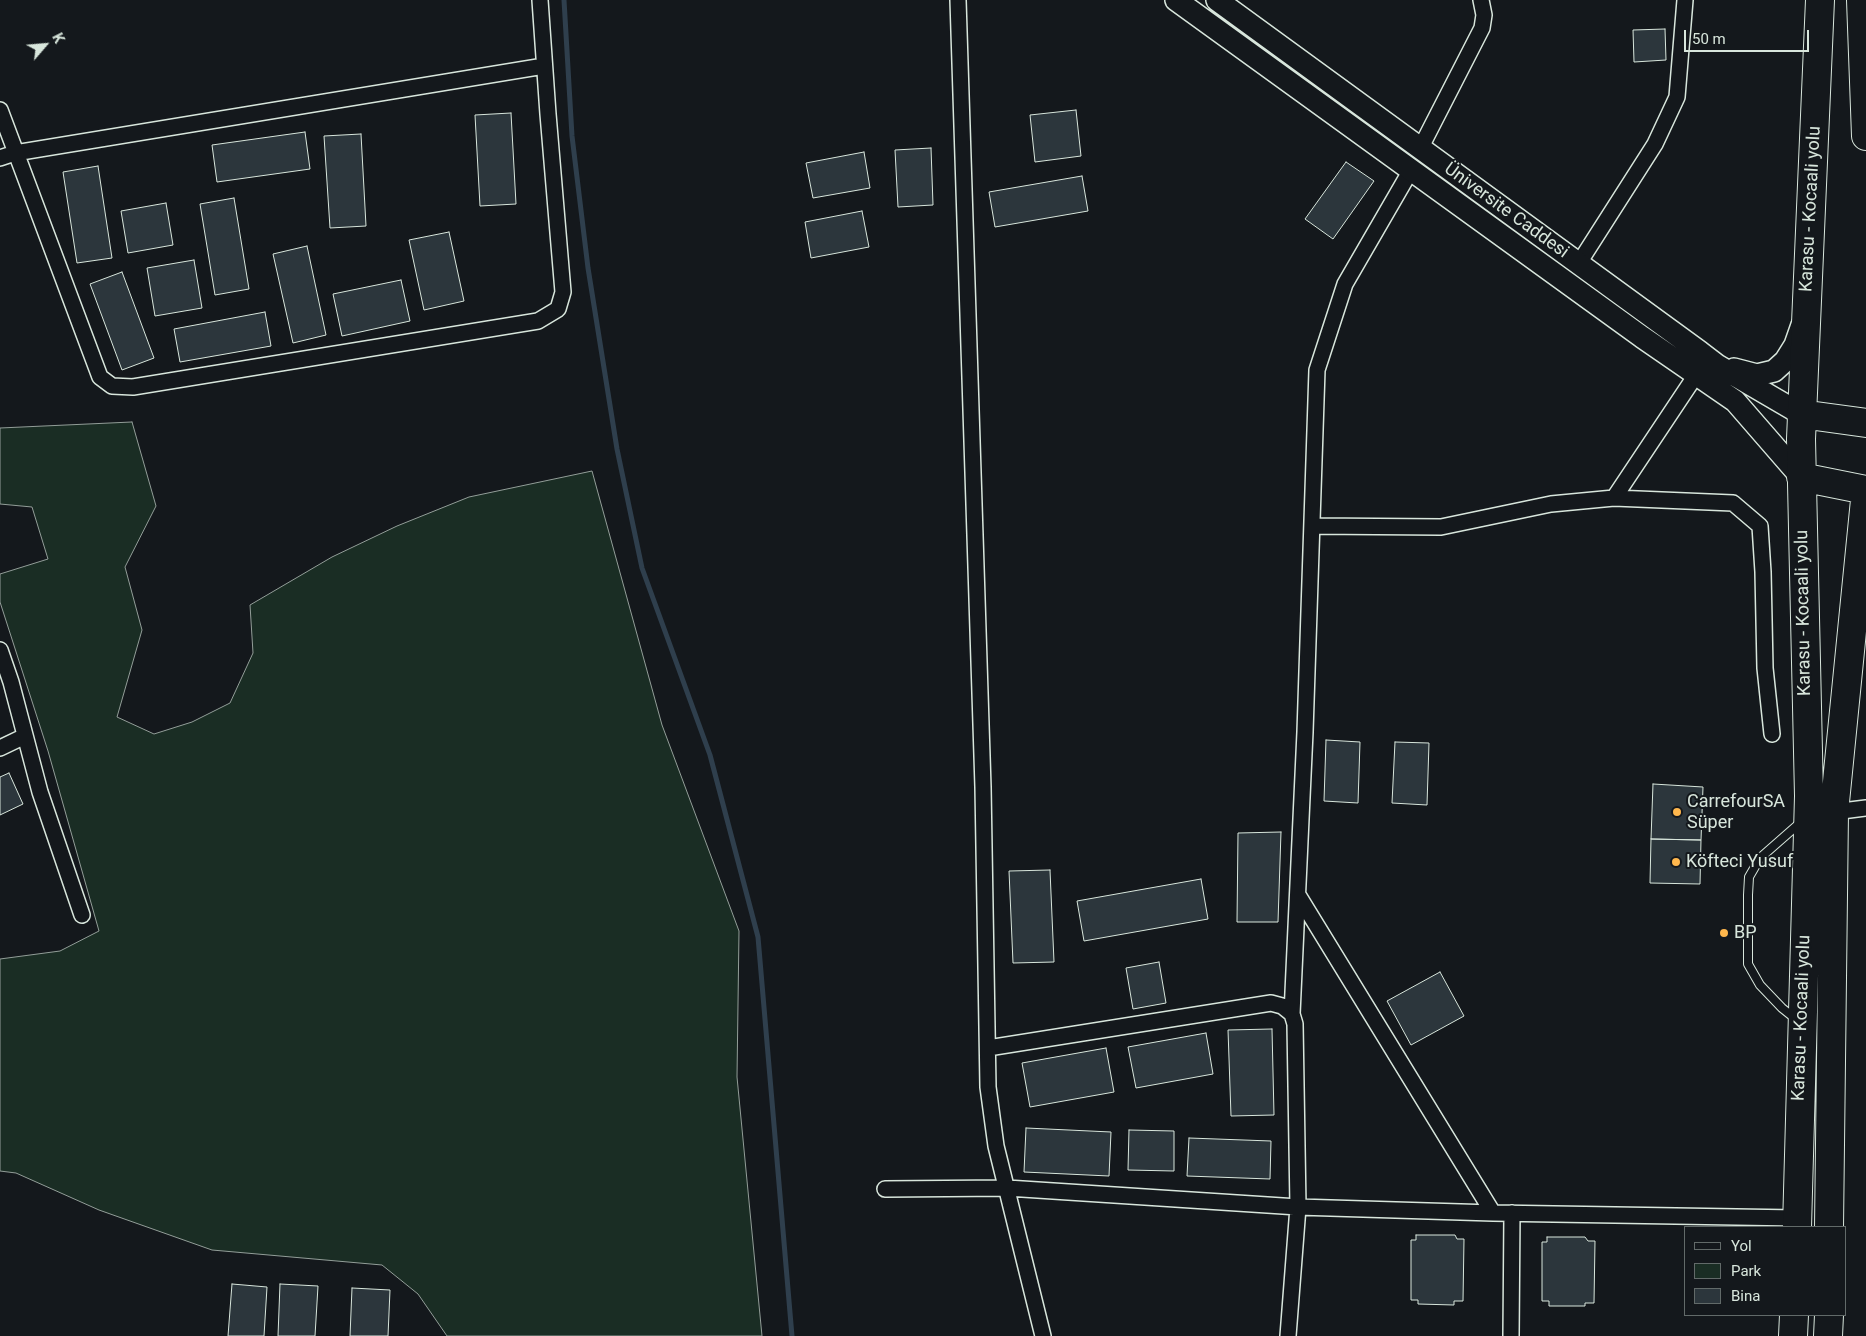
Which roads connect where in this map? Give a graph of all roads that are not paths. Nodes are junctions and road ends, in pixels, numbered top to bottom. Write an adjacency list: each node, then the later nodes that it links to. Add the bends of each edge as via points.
1 (540, 0): 9 (street)
2 (958, 0): 36 (street, via 983,777)
3 (1176, 0): 15 (main road)
4 (1217, 0): 12 (main road, Üniversite Caddesi)
5 (1481, 0): 12 (street, via 1482,28)
6 (1685, 0): 16 (street, via 1677,97 1655,144)
7 (1820, 0): 17 (highway, Karasu - Kocaali yolu)
8 (1861, 0): 11 (highway)
9 (544, 66): 13 (street); 13 (street, via 563,292 558,309 538,321 133,387 112,386 100,377)
10 (0, 110): 13 (street)
11 (1866, 136)
12 (1420, 149): 16 (main road, Üniversite Caddesi)
13 (15, 153): 14 (street)
14 (0, 158)
15 (1411, 170): 19 (main road); 25 (street, via 1345,284 1317,370)
16 (1579, 263): 18 (main road, Üniversite Caddesi)
17 (1806, 315): 18 (main road, via 1795,344 1785,361 1774,371 1757,375); 20 (highway, Karasu - Kocaali yolu)
18 (1718, 364): 20 (main road, Üniversite Caddesi)
19 (1696, 375): 22 (main road, via 1735,402); 24 (street)
20 (1801, 414): 21 (highway); 22 (highway, Karasu - Kocaali yolu)
21 (1866, 423)
22 (1801, 477): 23 (highway); 31 (highway, Karasu - Kocaali yolu)
23 (1866, 490): 31 (highway, Karasu - Kocaali yolu)
24 (1614, 498): 25 (street, via 1551,504 1441,527); 27 (street, via 1733,503 1760,526 1765,668)
25 (1312, 526): 32 (street)
26 (0, 650): 28 (street)
27 (1772, 734)
28 (25, 736): 29 (street); 33 (street, via 40,792)
29 (0, 748)
30 (1866, 808): 31 (street)
31 (1821, 814): 35 (highway, Karasu - Kocaali yolu); 35 (lane, via 1760,858 1750,877 1748,895 1748,964 1760,985); 43 (highway, Karasu - Kocaali yolu)
32 (1298, 895): 34 (street); 40 (street)
33 (82, 915)
34 (1292, 1014): 36 (street, via 1271,1003); 39 (street, via 1295,1024)
35 (1802, 1024): 42 (highway, Karasu - Kocaali yolu)
36 (988, 1048): 37 (street, via 988,1087 996,1146)
37 (1007, 1188): 38 (street); 39 (street); 46 (street)
38 (885, 1189)
39 (1298, 1207): 40 (street); 47 (street)
40 (1493, 1212): 41 (street)
41 (1512, 1213): 42 (street); 48 (street)
42 (1797, 1222)
43 (1829, 1226)
44 (1794, 1316): 49 (highway)
45 (1828, 1316): 50 (highway)
46 (1043, 1336)
47 (1288, 1336)
48 (1511, 1336)
49 (1793, 1336)
50 (1828, 1336)

